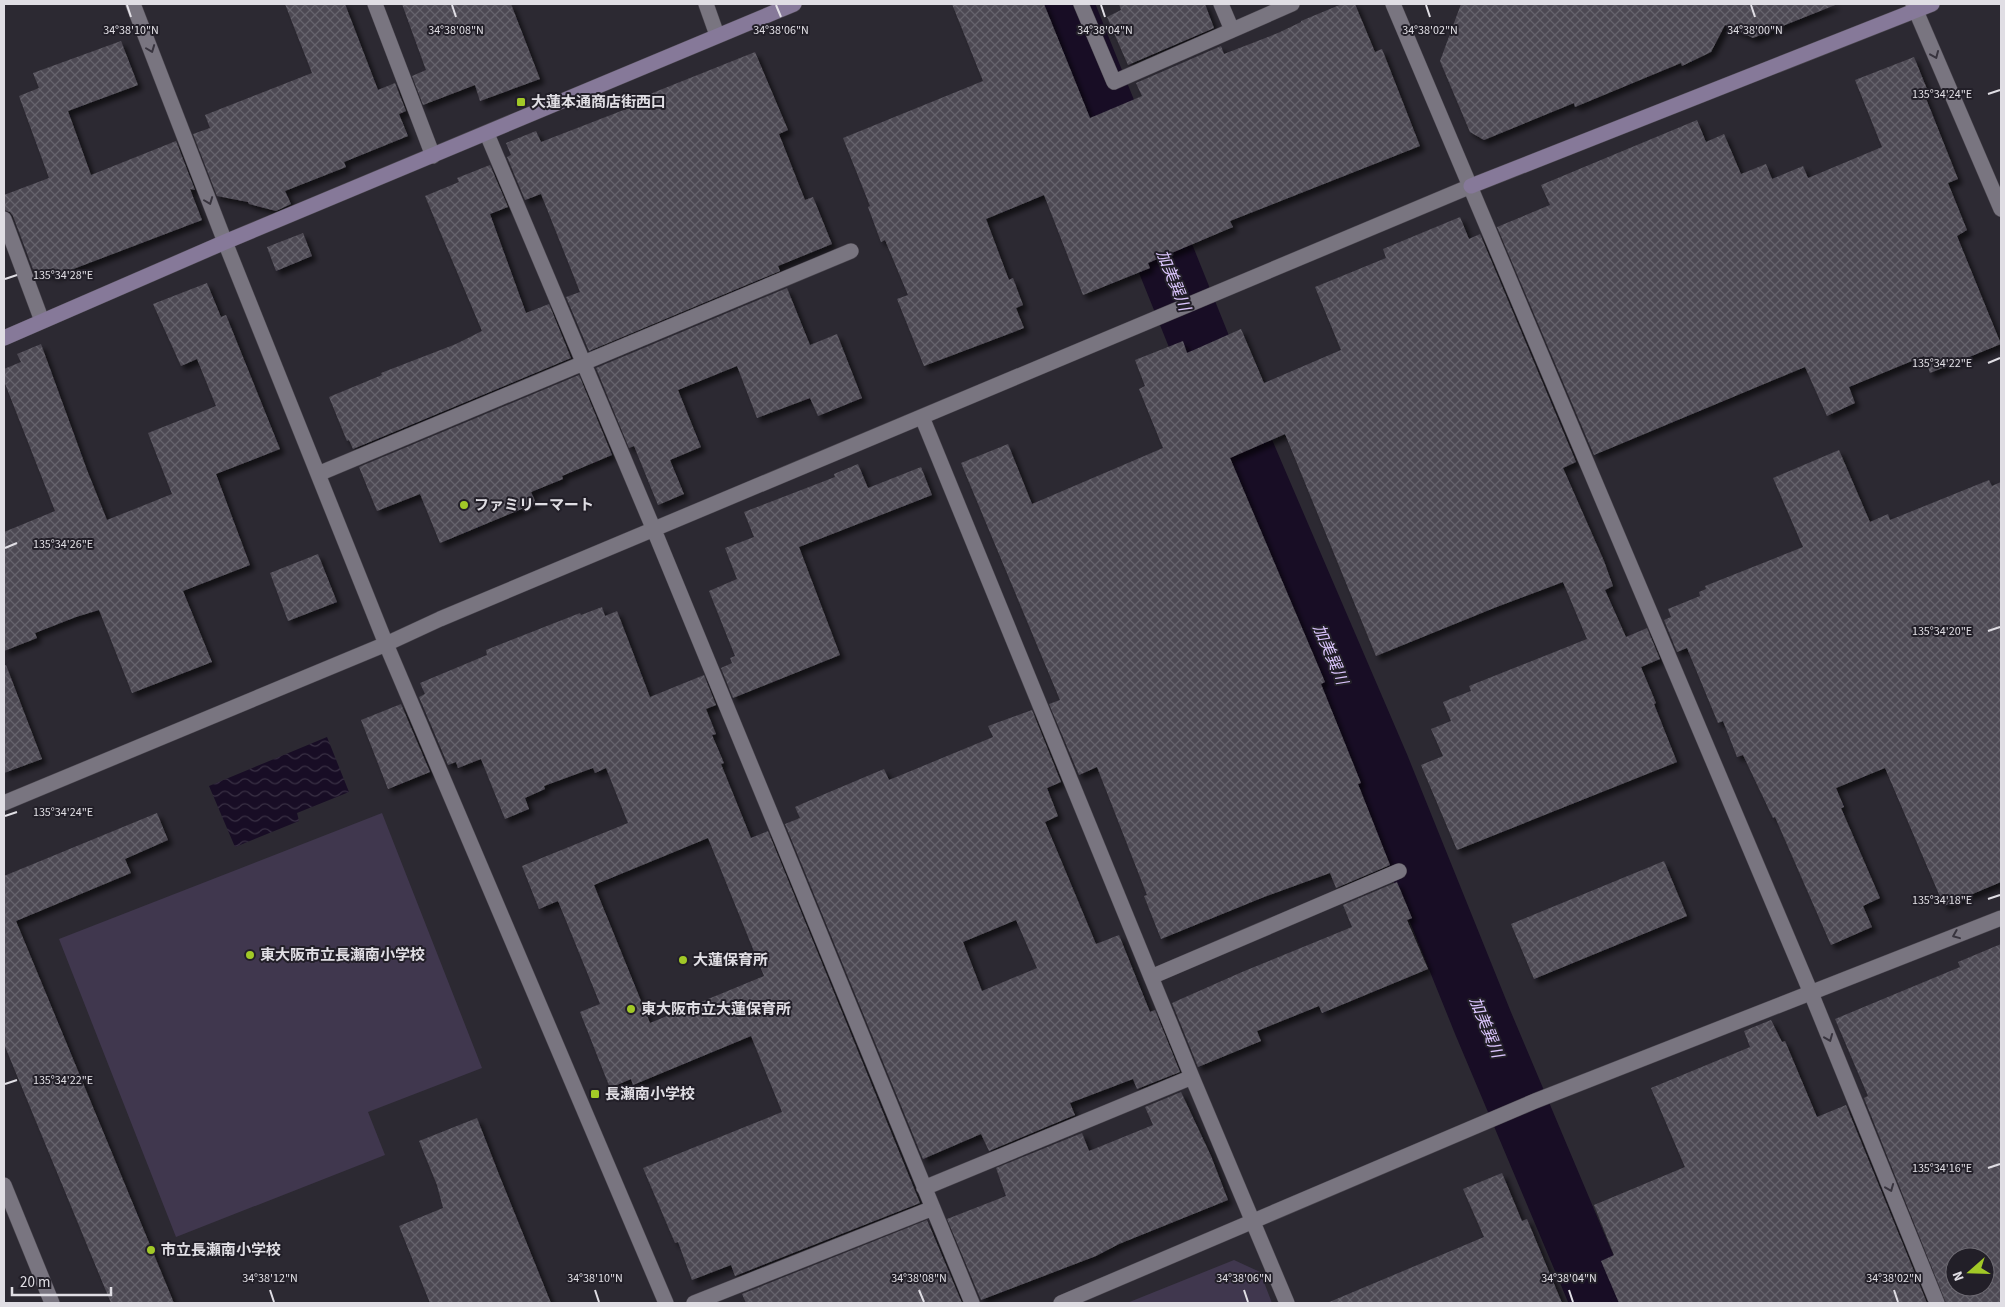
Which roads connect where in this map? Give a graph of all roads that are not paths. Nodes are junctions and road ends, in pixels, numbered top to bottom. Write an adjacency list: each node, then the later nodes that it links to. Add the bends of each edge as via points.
1 (133, 4): 18 (street, one-way to 18)
2 (376, 4): 14 (street)
3 (706, 4): 12 (street)
4 (794, 4): 12 (street)
5 (1081, 4): 11 (street, via 1114,82)
6 (1221, 4): 11 (street)
7 (1292, 4): 11 (street)
8 (1393, 4): 15 (street)
9 (1932, 4): 10 (street)
10 (1914, 7): 15 (street); 16 (street, one-way to 16)
11 (1232, 30)
12 (717, 35): 13 (street)
13 (487, 134): 14 (street); 22 (street)
14 (432, 156): 18 (street)
15 (1470, 186): 23 (street); 31 (street)
16 (2001, 209)
17 (4, 219): 20 (street)
18 (225, 242): 20 (street); 24 (street)
19 (851, 251): 22 (street)
20 (42, 321): 21 (street)
21 (4, 338)
22 (583, 364): 24 (street); 25 (street)
23 (922, 417): 25 (street); 30 (street)
24 (318, 474): 26 (street)
25 (654, 530): 26 (street); 34 (street)
26 (386, 644): 27 (street); 38 (street)
27 (4, 803)
28 (1399, 871): 30 (street)
29 (2001, 918): 31 (street, one-way to 31)
30 (1151, 977): 32 (street)
31 (1811, 993): 36 (street, via 1526,1105); 43 (street, one-way to 43)
32 (1192, 1078): 34 (street); 36 (street)
33 (4, 1185): 37 (street)
34 (924, 1188): 35 (street)
35 (932, 1208): 39 (street); 40 (street)
36 (1253, 1222): 41 (street); 42 (street)
37 (52, 1303)
38 (666, 1303)
39 (694, 1303)
40 (972, 1303)
41 (1061, 1303)
42 (1287, 1303)
43 (1937, 1303)

